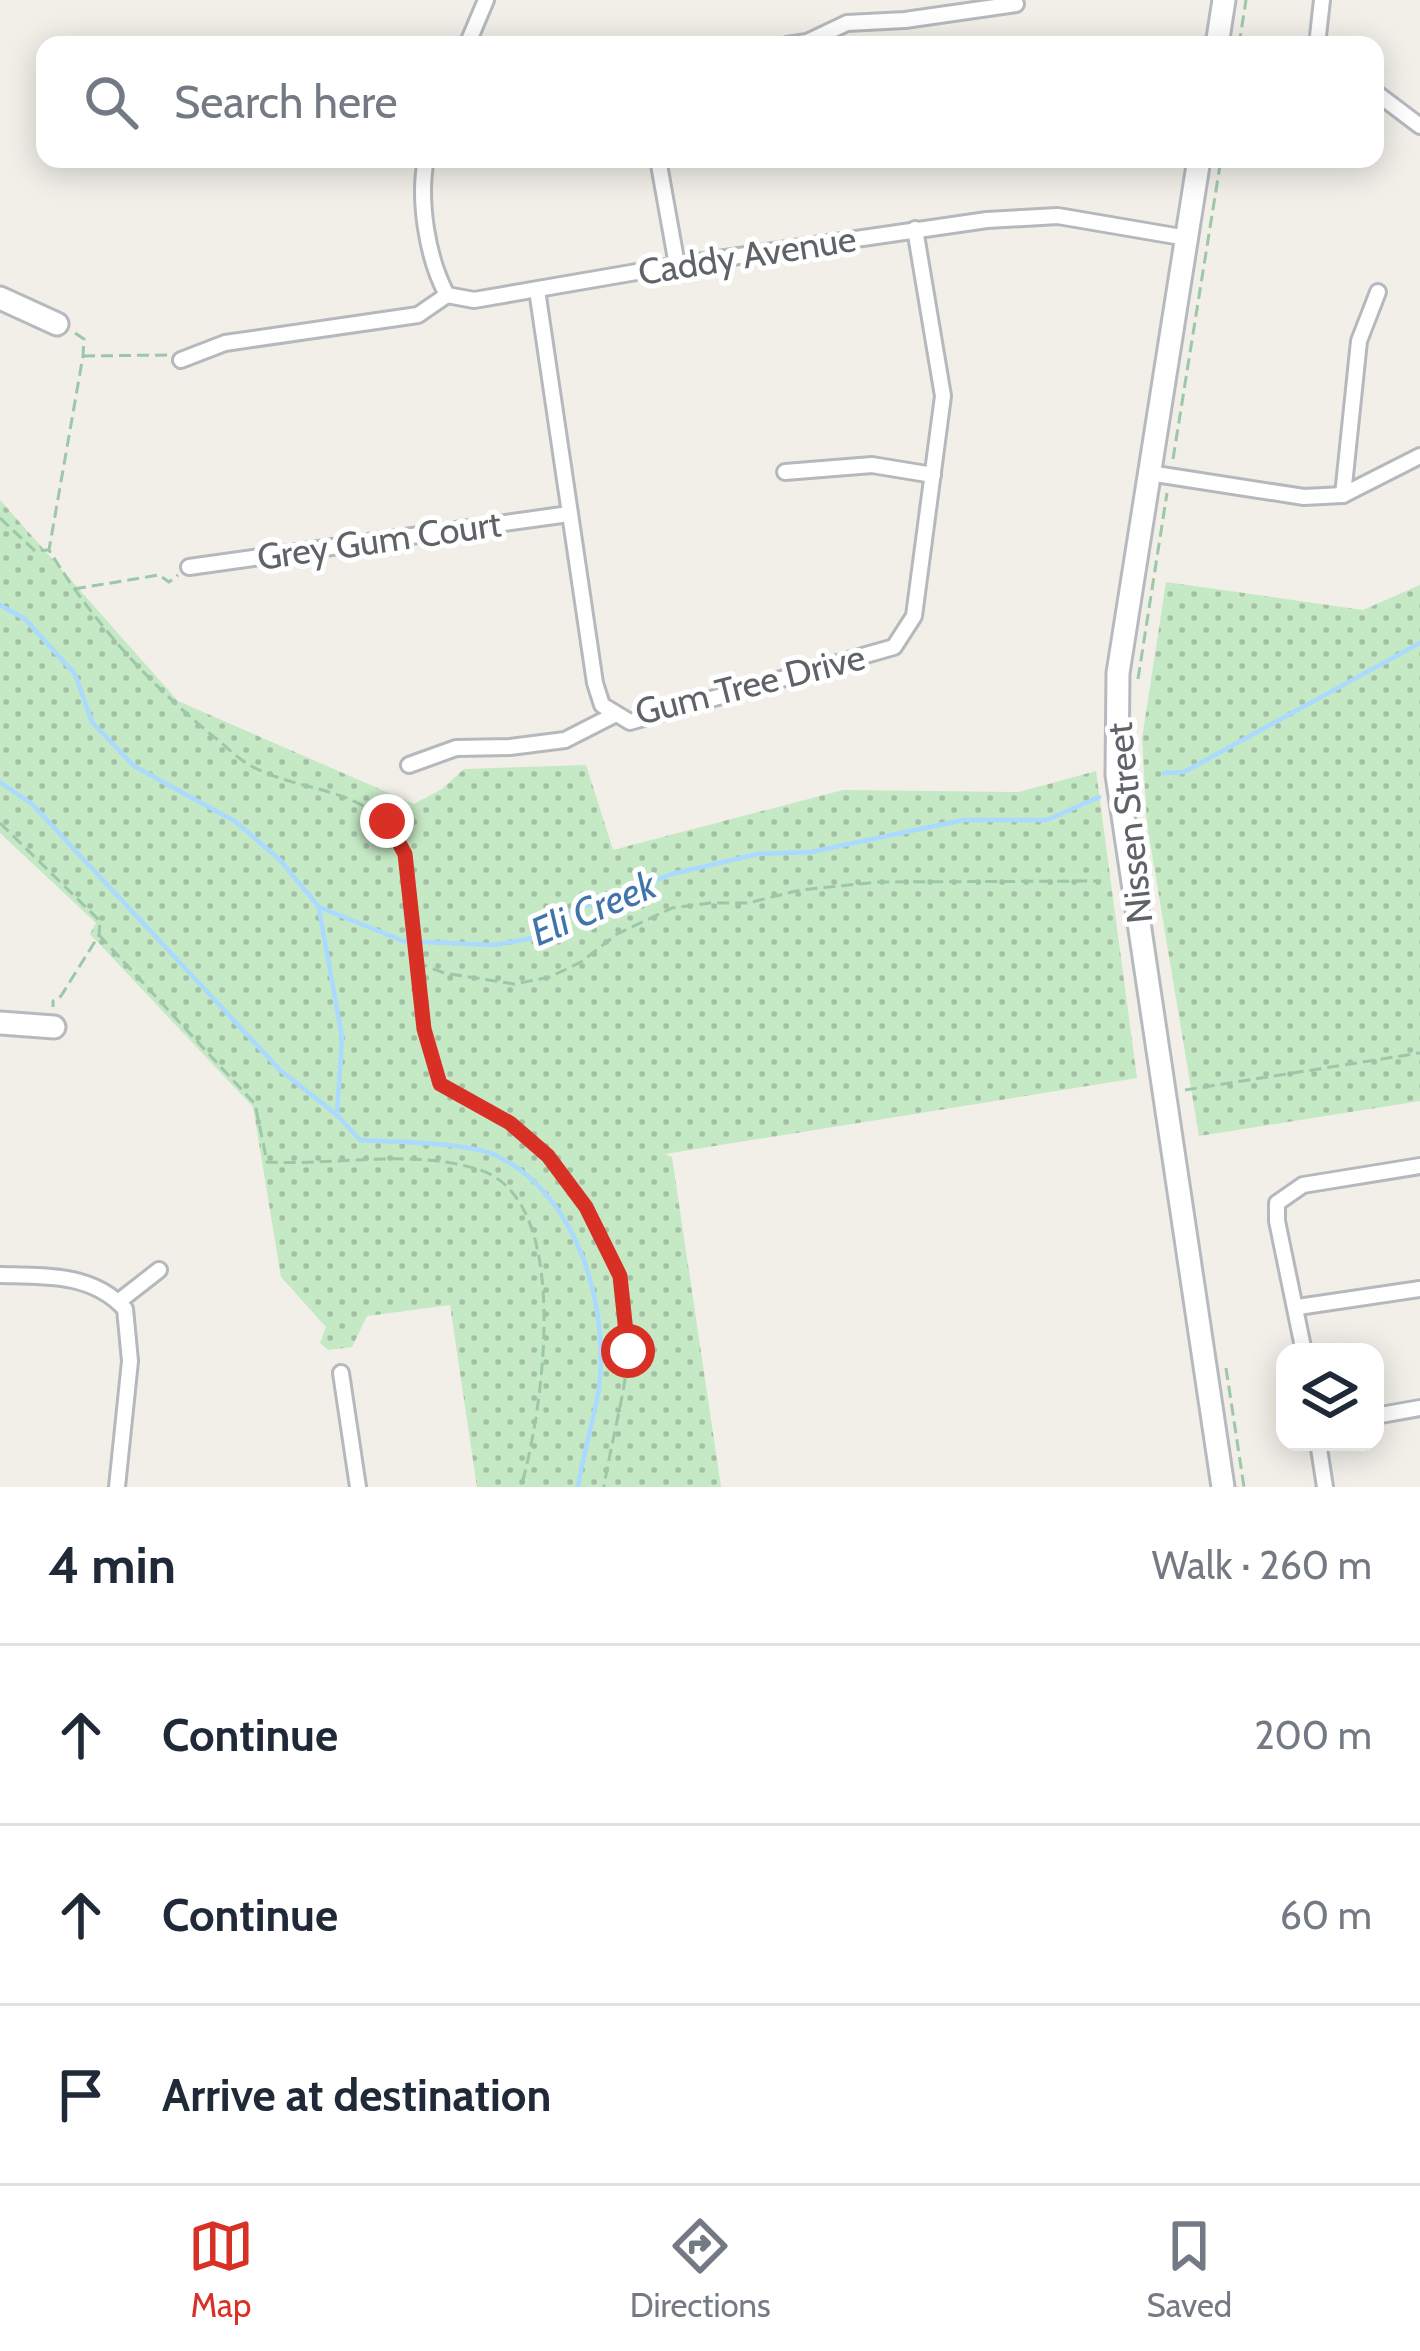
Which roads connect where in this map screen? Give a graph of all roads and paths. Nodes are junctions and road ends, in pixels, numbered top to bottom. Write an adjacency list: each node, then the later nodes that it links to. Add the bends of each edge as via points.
1 (486, 0): 6 (street)
2 (1224, 0): 8 (street)
3 (1246, 0): 9 (path)
4 (1322, 0): 10 (street)
5 (1016, 4): 7 (street, via 847,22)
6 (470, 36)
7 (819, 36)
8 (1218, 36)
9 (1240, 36)
10 (1318, 36)
11 (1384, 99): 12 (street)
12 (1420, 126)
13 (424, 168): 22 (street, via 434,271)
14 (660, 168): 19 (street)
15 (1198, 168): 18 (street, Nissen Street)
16 (1218, 168): 29 (path)
17 (915, 229): 18 (street, Caddy Avenue, via 1058,216); 19 (street, Caddy Avenue); 30 (street, Gum Tree Drive, via 943,395)
18 (1187, 238): 29 (street, Nissen Street)
19 (677, 265): 20 (street, Caddy Avenue)
20 (537, 290): 22 (street, Caddy Avenue, via 474,300); 32 (street, Gum Tree Drive)
21 (1378, 292): 31 (street, via 1359,341)
22 (447, 295): 26 (street, via 418,315 225,343)
23 (0, 298): 24 (street)
24 (58, 324): 25 (path, via 84,339)
25 (83, 356): 26 (path, via 163,353); 34 (path)
26 (182, 360)
27 (1420, 456): 31 (street)
28 (785, 472): 30 (street, via 872,465)
29 (1159, 474): 31 (street, via 1304,497); 37 (path); 63 (street, Nissen Street, via 1118,673 1117,775)
30 (933, 475): 38 (street, Gum Tree Drive, via 914,616 894,646 630,722)
31 (1342, 495)
32 (569, 514): 35 (street, Grey Gum Court); 38 (street, Gum Tree Drive, via 595,683)
33 (0, 518): 34 (path, via 35,551)
34 (49, 550): 36 (path)
35 (189, 566): 36 (path, via 169,582 159,574)
36 (73, 589): 43 (path, via 166,698 249,765 371,808 387,821 405,854)
37 (1136, 694)
38 (614, 715): 39 (street, via 565,740 456,748)
39 (409, 764)
40 (0, 823): 42 (path, via 100,922)
41 (1101, 881): 43 (path, via 878,882 672,908 550,977 514,984)
42 (99, 935): 45 (path, via 53,1001); 61 (path, via 255,1104 267,1162 462,1166 504,1184 532,1234 544,1279 545,1344)
43 (415, 961): 62 (path, via 440,1084 510,1123 548,1156 586,1207 620,1276 628,1351)
44 (0, 1024): 45 (street)
45 (54, 1027)
46 (1420, 1053): 47 (path)
47 (1183, 1090)
48 (1420, 1166): 53 (street, via 1304,1185 1277,1203)
49 (159, 1270): 52 (street)
50 (0, 1275): 52 (street, via 73,1279)
51 (1420, 1289): 53 (street)
52 (118, 1302): 59 (street, via 130,1341)
53 (1298, 1307): 54 (street)
54 (1303, 1343)
55 (341, 1373): 60 (street)
56 (1420, 1408): 57 (street)
57 (1384, 1414)
58 (1319, 1451): 64 (street)
59 (117, 1487)
60 (358, 1487)
61 (521, 1487)
62 (604, 1487)
63 (1222, 1487)
64 (1325, 1487)

